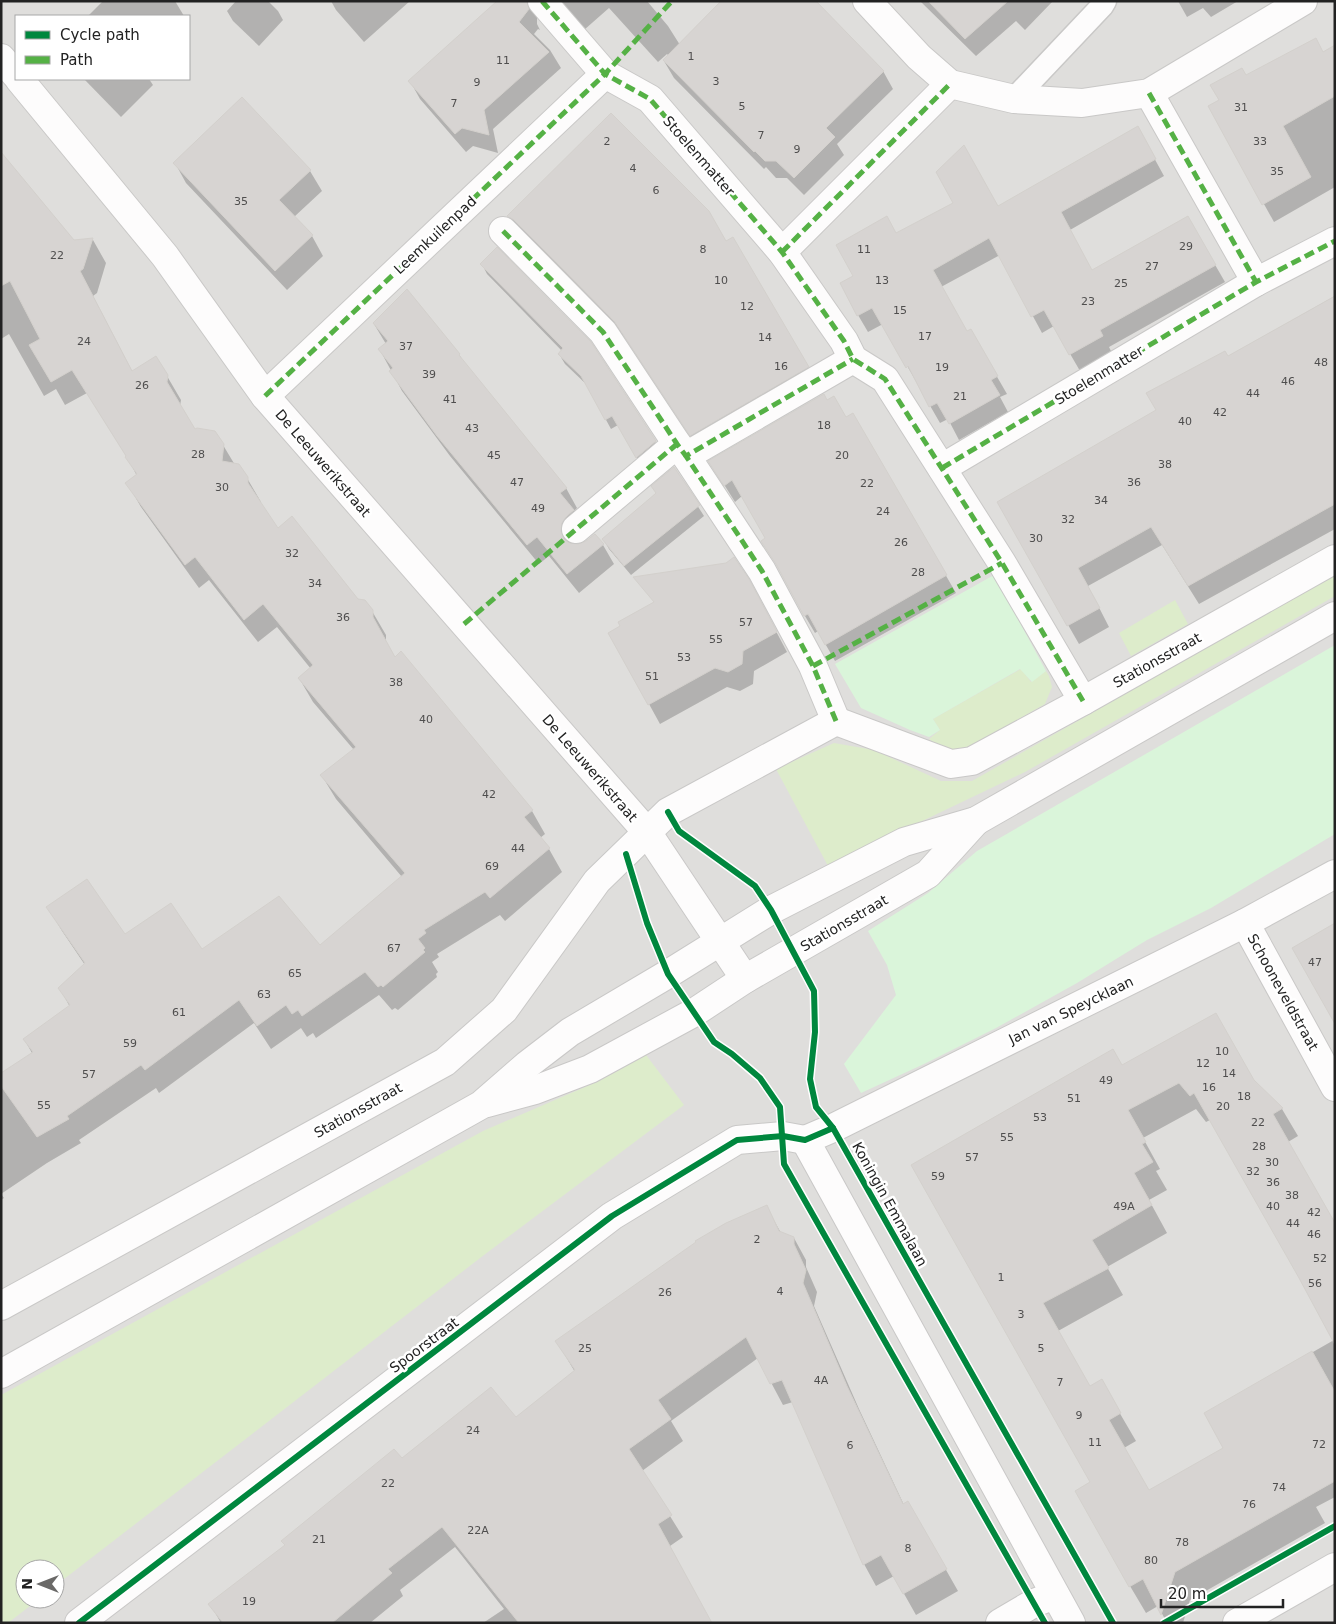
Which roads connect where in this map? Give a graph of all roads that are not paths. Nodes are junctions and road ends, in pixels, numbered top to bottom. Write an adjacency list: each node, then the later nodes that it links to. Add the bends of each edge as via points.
1 (542, 1): 6 (street)
2 (867, 1): 9 (street, via 919,57)
3 (1105, 1): 11 (lane)
4 (1303, 1): 10 (street)
5 (1, 58): 7 (street)
6 (605, 74): 14 (street, Stoelenmatter, via 650,99); 17 (street, Leemkuilenpad)
7 (15, 75)
8 (20, 80): 17 (street, De Leeuwerikstraat, via 165,256)
9 (950, 84): 11 (street); 14 (street)
10 (1149, 93): 11 (street, via 1082,103); 15 (street)
11 (1014, 99)
12 (503, 231): 18 (street, via 603,332)
13 (1335, 241): 15 (street, Stoelenmatter)
14 (782, 252): 16 (street, Stoelenmatter)
15 (1256, 282): 19 (street, Stoelenmatter)
16 (853, 359): 18 (street); 19 (street, Stoelenmatter, via 885,379)
17 (265, 396): 26 (street, De Leeuwerikstraat)
18 (682, 450): 20 (street); 24 (street, via 762,571 813,666)
19 (942, 468): 23 (street, Stoelenmatter)
20 (576, 529)
21 (1335, 560): 23 (street, Stationsstraat)
22 (1335, 616): 25 (street, Stationsstraat)
23 (1083, 701): 24 (street, Stationsstraat, via 972,761 951,764)
24 (836, 721): 26 (street, De Leeuwerikstraat, via 668,812)
25 (976, 821): 29 (street, Stationsstraat, via 904,842 771,910); 30 (street, Stationsstraat, via 928,874)
26 (647, 832): 29 (street, De Leeuwerikstraat); 34 (street, Stationsstraat, via 596,881 504,1010 445,1062)
27 (1335, 874): 28 (street, Jan van Speycklaan)
28 (1245, 923): 31 (street, Schooneveldstraat); 33 (street, Jan van Speycklaan)
29 (720, 942): 30 (street, De Leeuwerikstraat); 32 (street, Stationsstraat, via 570,1032)
30 (745, 979): 32 (street, Stationsstraat, via 695,1012 590,1070)
31 (1335, 1087)
32 (481, 1105): 35 (street, Stationsstraat)
33 (805, 1140): 37 (street); 38 (street, Spoorstraat, via 783,1136 737,1140 612,1216)
34 (1, 1306)
35 (1, 1374)
36 (1335, 1567): 41 (street)
37 (1055, 1595): 39 (street); 40 (street)
38 (79, 1623)
39 (1000, 1623)
40 (1071, 1623)
41 (1237, 1623)

